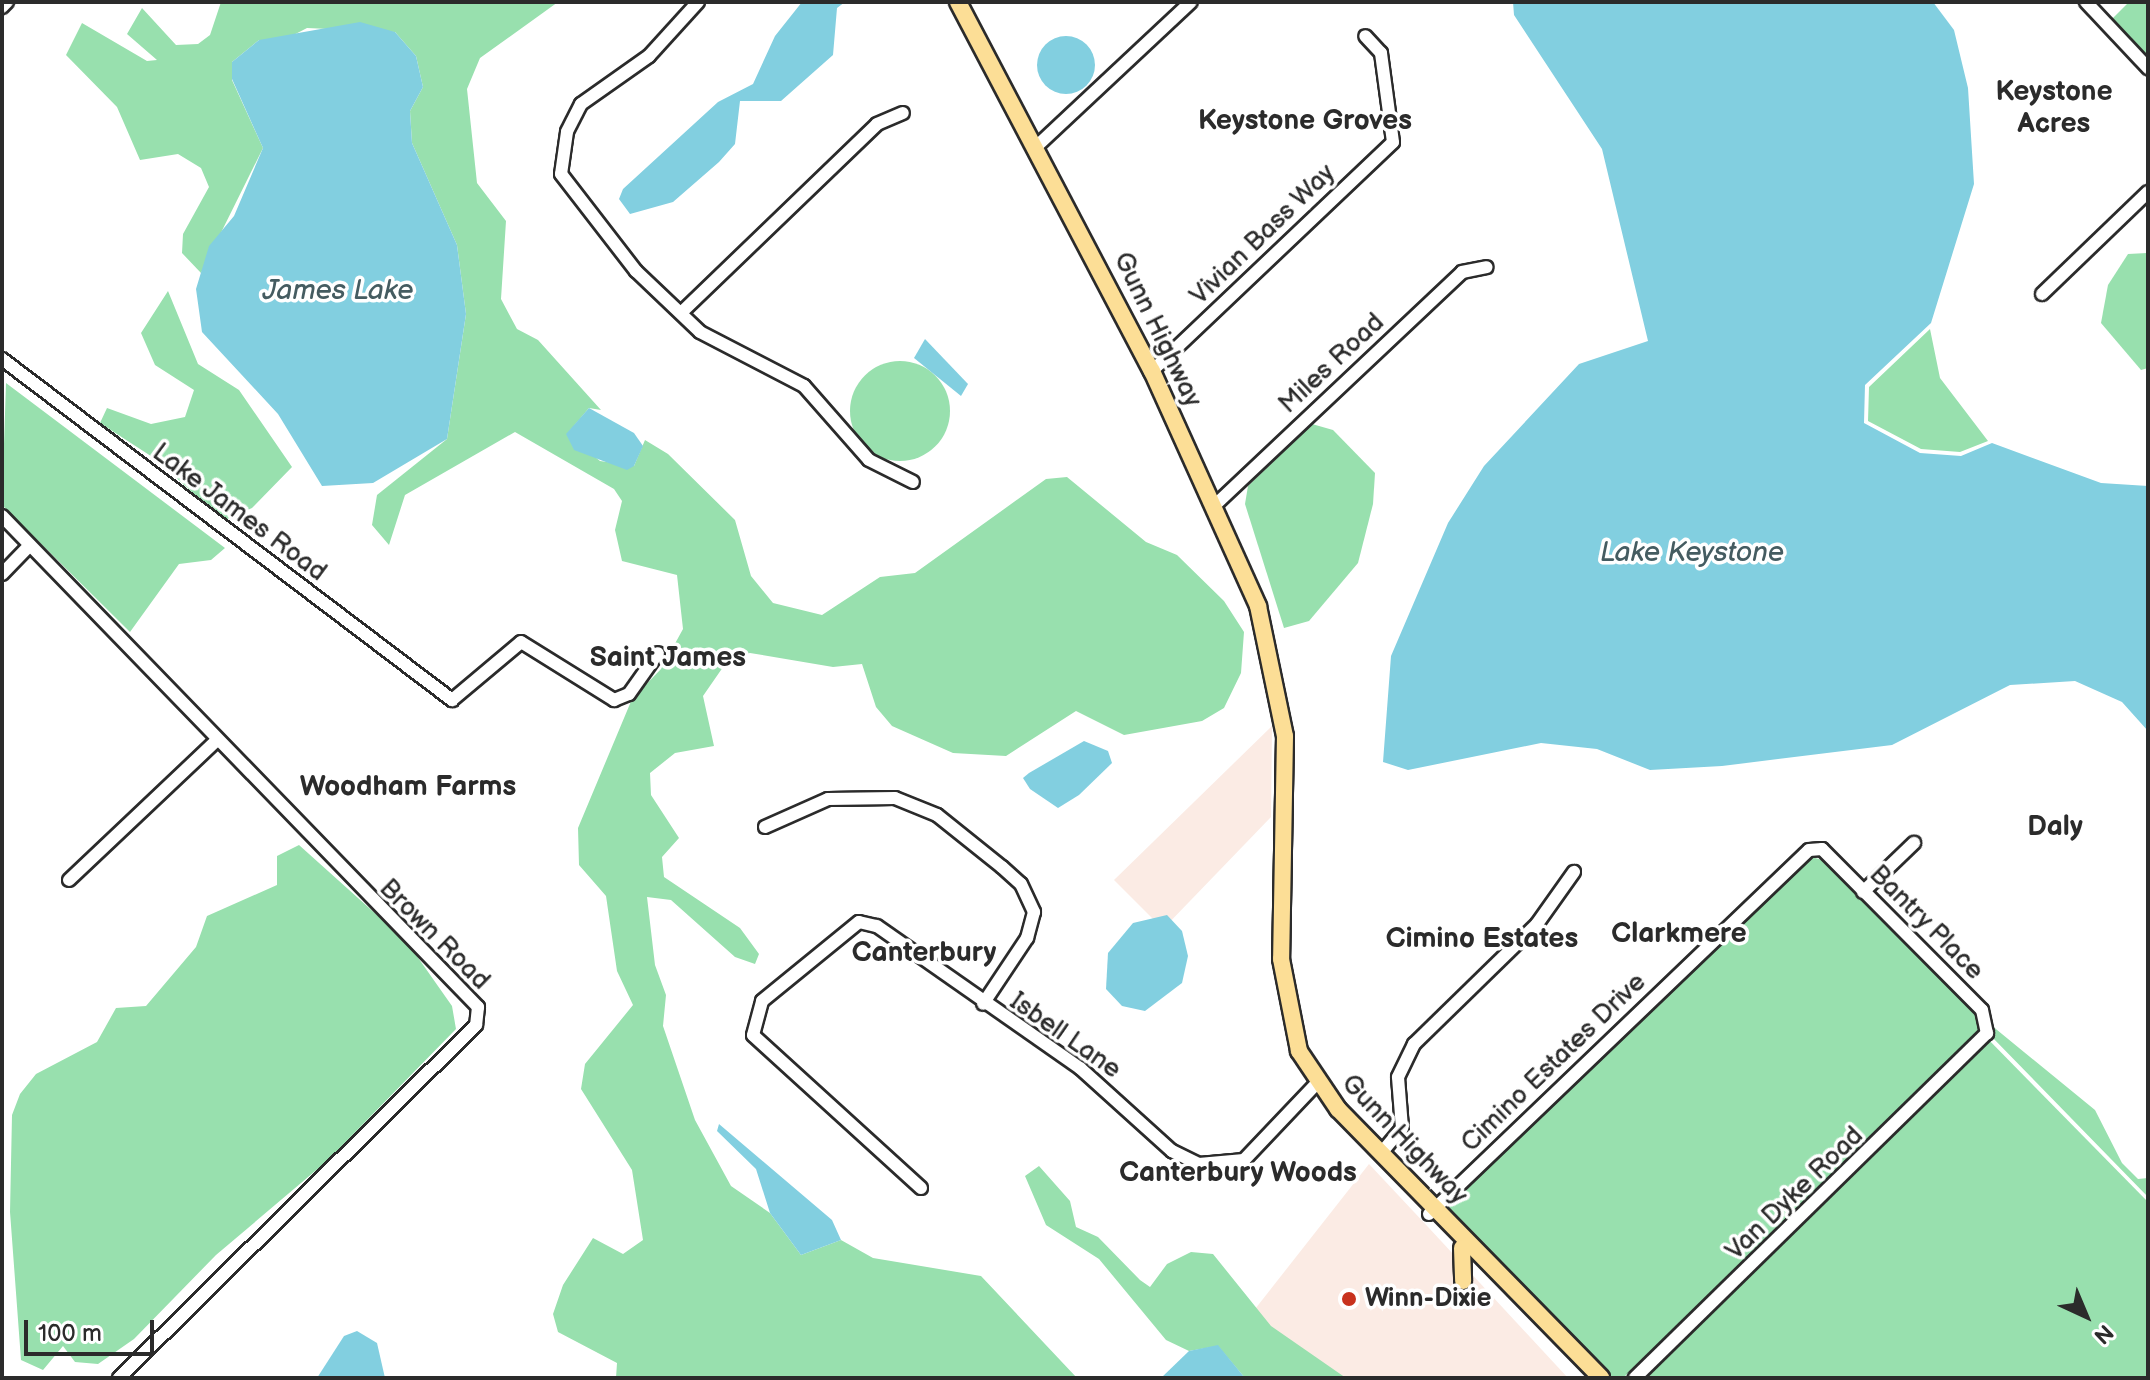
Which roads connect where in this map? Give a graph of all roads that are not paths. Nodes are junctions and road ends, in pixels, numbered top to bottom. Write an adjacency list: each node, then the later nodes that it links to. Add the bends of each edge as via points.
1 (7, 2): 6 (street)
2 (698, 2): 14 (street, via 649,56 581,104 567,132 561,174 636,271)
3 (958, 2): 10 (main road, Gunn Highway)
4 (1191, 2): 10 (street)
5 (2086, 2): 8 (street)
6 (2, 7)
7 (1365, 36): 16 (street, Vivian Bass Way, via 1381,53 1393,142)
8 (2148, 68)
9 (903, 113): 14 (street, via 877,124)
10 (1038, 145): 16 (main road, Gunn Highway)
11 (2148, 192): 13 (street)
12 (1487, 267): 18 (street, Miles Road, via 1462,272)
13 (2042, 294)
14 (684, 310): 17 (street, via 719,347 804,386 869,460)
15 (2, 359): 22 (street, Lake James Road, via 452,700 521,642 535,644 614,700 629,694)
16 (1152, 371): 18 (main road, Gunn Highway)
17 (913, 482)
18 (1214, 506): 32 (main road, Gunn Highway, via 1258,606 1277,693 1273,991 1282,1034)
19 (2, 516): 20 (street, Brown Road)
20 (30, 545): 21 (street); 23 (street, Brown Road)
21 (2, 574)
22 (658, 653)
23 (216, 741): 28 (street); 38 (street, Brown Road, via 478,1007 476,1025)
24 (765, 827): 30 (street, via 828,799 895,798 937,815 1002,867 1021,884 1034,912 1027,938)
25 (1914, 843): 29 (street)
26 (1816, 847): 29 (street, Bantry Place); 35 (street, Cimino Estates Drive)
27 (1574, 872): 33 (street, via 1537,924 1414,1044 1398,1077 1402,1128)
28 (69, 880)
29 (1863, 892): 31 (street, Bantry Place, via 1982,1010)
30 (983, 1004): 32 (street, Isbell Lane, via 1080,1068 1172,1151 1199,1164 1244,1160); 34 (street, Isbell Lane, via 877,926 859,922 754,1016 753,1035 769,1055)
31 (1984, 1040): 41 (street, Van Dyke Road)
32 (1313, 1086): 33 (main road, Gunn Highway); 35 (main road, Gunn Highway)
33 (1382, 1152): 35 (main road, Gunn Highway)
34 (921, 1188)
35 (1432, 1211): 36 (main road, Gunn Highway); 40 (main road, Gunn Highway)
36 (1462, 1248): 37 (main road); 39 (main road, Gunn Highway)
37 (1463, 1281)
38 (119, 1378)
39 (1587, 1378)
40 (1601, 1378)
41 (1635, 1378)

